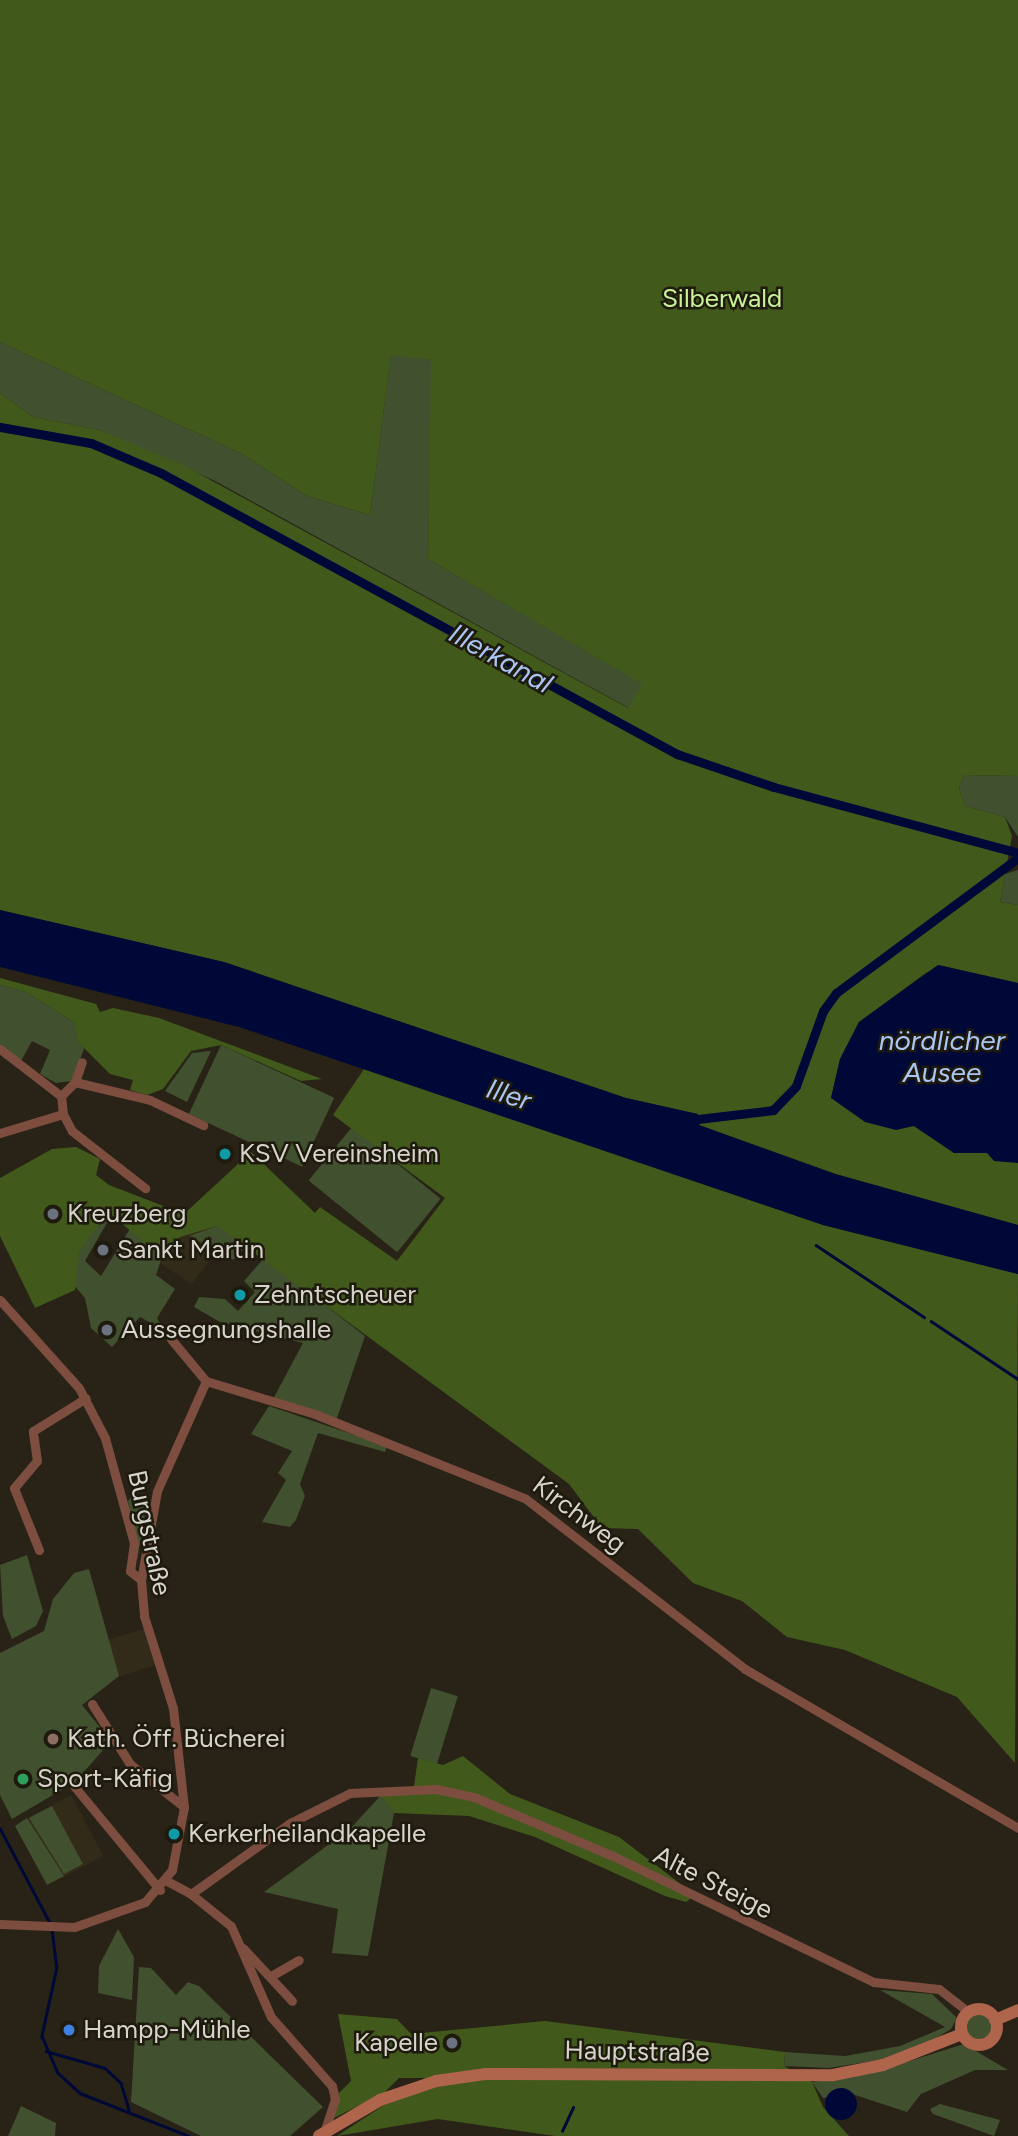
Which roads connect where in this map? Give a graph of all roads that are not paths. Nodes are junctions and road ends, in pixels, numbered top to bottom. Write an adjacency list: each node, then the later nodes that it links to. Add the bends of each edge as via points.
1 (0, 1049): 4 (street)
2 (82, 1062): 3 (street)
3 (75, 1082): 4 (street); 6 (street, via 149,1100)
4 (61, 1096): 5 (street)
5 (62, 1114): 7 (street); 8 (street, via 72,1131)
6 (203, 1125)
7 (0, 1133)
8 (145, 1188)
9 (0, 1300): 12 (street, Burgstraße)
10 (171, 1339): 11 (street)
11 (206, 1381): 14 (street, via 157,1491); 18 (street, Kirchweg, via 315,1414 514,1493 745,1669)
12 (84, 1399): 13 (street, via 33,1432 37,1461 14,1488); 14 (street, Burgstraße, via 123,1494 134,1543 130,1571)
13 (39, 1550)
14 (141, 1580): 17 (street, Burgstraße, via 144,1616 184,1762)
15 (92, 1704): 17 (street, via 130,1764)
16 (74, 1786): 20 (street)
17 (184, 1807): 19 (street, Burgstraße)
18 (1018, 1828)
19 (167, 1881): 20 (street); 21 (street)
20 (160, 1889): 22 (street, via 116,1916 57,1926)
21 (191, 1894): 23 (street, via 229,1924); 28 (street, Alte Steige, via 290,1823 336,1799 377,1789 436,1789 474,1797 613,1856 874,1982 939,1989)
22 (0, 1924)
23 (243, 1948): 25 (street); 31 (street, via 271,2017 332,2086 335,2099)
24 (299, 1960): 25 (street)
25 (271, 1976): 26 (street)
26 (292, 2001)
27 (1018, 2010): 29 (main road)
28 (968, 2012): 29 (main road, via 986,2010); 30 (main road)
29 (995, 2020): 30 (main road, via 995,2034 986,2043 971,2043)
30 (962, 2034): 31 (main road, Hauptstraße, via 883,2065 833,2074 485,2074 436,2081 380,2100)
31 (321, 2134)

